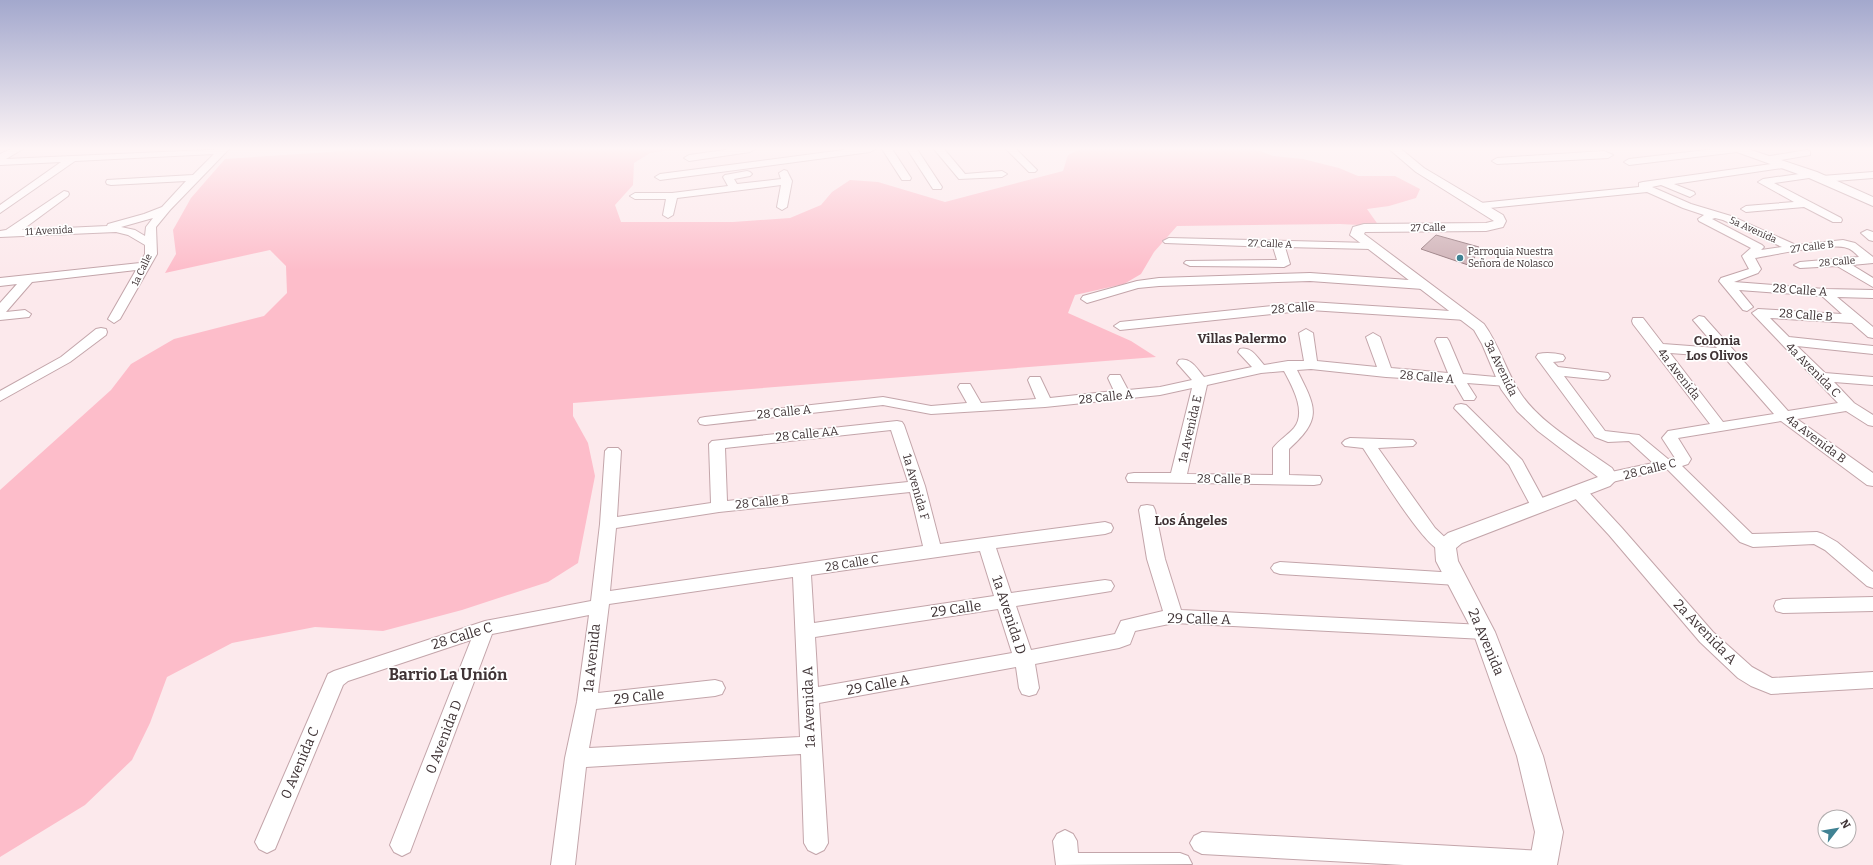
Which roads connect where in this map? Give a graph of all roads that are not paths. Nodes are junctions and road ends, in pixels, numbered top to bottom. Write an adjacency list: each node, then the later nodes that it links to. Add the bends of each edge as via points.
1 (29, 189): 21 (street)
2 (185, 189): 19 (street, 1a Calle)
3 (724, 189): 14 (street)
4 (785, 189): 18 (street)
5 (1452, 189): 17 (street)
6 (1625, 189): 17 (street)
7 (1651, 189): 23 (street, 5a Avenida)
8 (1682, 189): 12 (street)
9 (1775, 189): 16 (street)
10 (1845, 189): 15 (street)
11 (64, 194): 27 (street)
12 (1690, 194)
13 (635, 196): 14 (street)
14 (667, 196): 22 (street)
15 (1873, 202)
16 (1804, 204): 20 (street); 24 (street)
17 (1480, 206): 26 (street, 27 Calle, via 1498,218 1498,224 1486,227)
18 (782, 207)
19 (166, 208): 25 (street, 11 Avenida, via 148,216); 29 (street, 1a Calle, via 151,227)
20 (1746, 209)
21 (0, 210)
22 (668, 215)
23 (1709, 217): 32 (street, 5a Avenida); 33 (street, via 1758,247)
24 (1837, 220)
25 (99, 229): 27 (street, 11 Avenida); 29 (street, 11 Avenida, via 131,232)
26 (1358, 230): 31 (street, 3a Avenida, via 1357,235)
27 (5, 234)
28 (1170, 241): 30 (street, 27 Calle A)
29 (152, 244): 38 (street, 1a Calle, via 151,254)
30 (1278, 244): 31 (street, 27 Calle A); 36 (street, via 1284,264)
31 (1371, 246): 42 (street, 3a Avenida)
32 (1796, 249): 33 (street, 27 Calle B); 34 (street, 27 Calle B, via 1825,244 1852,246)
33 (1748, 256): 43 (street, via 1754,271 1726,279 1724,281)
34 (1870, 260): 35 (street, 28 Calle)
35 (1840, 262): 37 (street, 28 Calle); 40 (street)
36 (1190, 263)
37 (1800, 265)
38 (145, 266): 39 (street); 52 (street, 1a Calle)
39 (28, 279): 41 (street); 48 (street)
40 (1870, 279)
41 (0, 282)
42 (1423, 285): 46 (street, via 1310,278 1159,282 1137,285); 51 (street, 3a Avenida)
43 (1728, 285): 44 (street, 28 Calle A); 47 (street, 4a Avenida C)
44 (1825, 293): 45 (street, 28 Calle A); 53 (street)
45 (1873, 294)
46 (1087, 299)
47 (1752, 310): 53 (street, 28 Calle B); 61 (street, 4a Avenida C)
48 (0, 311)
49 (26, 314): 50 (street)
50 (0, 316)
51 (1466, 316): 56 (street, 28 Calle, via 1310,306); 79 (street, 3a Avenida, via 1486,337)
52 (114, 319)
53 (1855, 319): 59 (street)
54 (1699, 320): 66 (street, 4a Avenida B)
55 (1638, 321): 63 (street, 4a Avenida)
56 (1120, 326)
57 (101, 332): 82 (street, via 63,362)
58 (1306, 333): 69 (street)
59 (1873, 334)
60 (1373, 337): 71 (street)
61 (1783, 340): 64 (street); 73 (street, 4a Avenida C)
62 (1442, 341): 75 (street)
63 (1659, 348): 66 (street); 90 (street, 4a Avenida)
64 (1873, 350)
65 (1245, 352): 70 (street)
66 (1728, 353): 86 (street, 4a Avenida B)
67 (1184, 363): 78 (street, 1a Avenida E)
68 (1288, 365): 69 (street, 28 Calle A); 70 (street, 28 Calle A); 99 (street, via 1303,399 1306,414 1302,428 1281,448)
69 (1311, 365): 71 (street, 28 Calle A)
70 (1261, 369): 78 (street, 28 Calle A)
71 (1386, 373): 75 (street, 28 Calle A)
72 (1603, 376): 95 (street, via 1555,364 1600,434 1606,437 1634,438)
73 (1820, 376): 77 (street); 84 (street, 4a Avenida C)
74 (1115, 378): 81 (street)
75 (1458, 379): 79 (street, 28 Calle A); 104 (street, via 1465,403 1516,463)
76 (1035, 380): 83 (street)
77 (1873, 381)
78 (1201, 382): 81 (street, 28 Calle A, via 1160,391); 97 (street, 1a Avenida E)
79 (1507, 382): 98 (street, 3a Avenida, via 1517,400 1537,420 1605,472)
80 (966, 387): 85 (street)
81 (1123, 395): 83 (street, 28 Calle A)
82 (0, 397)
83 (1045, 403): 85 (street, 28 Calle A)
84 (1849, 406): 86 (street, 28 Calle C); 88 (street, 4a Avenida C)
85 (977, 408): 87 (street, 28 Calle A, via 931,410 883,401)
86 (1785, 417): 90 (street, 28 Calle C); 101 (street, 4a Avenida B)
87 (705, 420)
88 (1873, 422)
89 (897, 425): 102 (street, 1a Avenida F); 105 (street, 28 Calle AA, via 717,444)
90 (1720, 427): 95 (street, 28 Calle C, via 1673,434 1670,438 1683,459)
91 (1350, 443): 92 (street)
92 (1367, 443): 93 (street); 110 (street, via 1429,532)
93 (1408, 443)
94 (613, 451): 107 (street, 1a Avenida)
95 (1668, 465): 98 (street, 28 Calle C); 115 (street, via 1741,534 1753,541 1817,538 1831,546)
96 (1134, 478): 97 (street, 28 Calle B)
97 (1178, 478): 99 (street, 28 Calle B)
98 (1608, 478): 103 (street, 28 Calle C)
99 (1281, 480): 100 (street, 28 Calle B)
100 (1314, 480)
101 (1873, 481)
102 (917, 486): 105 (street, 28 Calle B); 111 (street, 1a Avenida F)
103 (1578, 491): 104 (street, 28 Calle C); 126 (street, 2a Avenida A, via 1704,635 1746,674 1771,686)
104 (1539, 506): 110 (street, 28 Calle C, via 1455,538)
105 (719, 507): 107 (street, 28 Calle B)
106 (1147, 510): 121 (street, via 1156,560)
107 (608, 524): 117 (street, 1a Avenida)
108 (1105, 528): 109 (street, 28 Calle C)
109 (986, 544): 111 (street, 28 Calle C); 118 (street, 1a Avenida D)
110 (1445, 546): 114 (street, 2a Avenida, via 1447,561)
111 (933, 551): 113 (street, 28 Calle C)
112 (1280, 568): 114 (street)
113 (802, 570): 117 (street, 28 Calle C); 123 (street, 1a Avenida A)
114 (1457, 579): 124 (street, 2a Avenida)
115 (1872, 580)
116 (1105, 586): 118 (street, 29 Calle)
117 (599, 602): 122 (street, 28 Calle C); 131 (street, 1a Avenida)
118 (1005, 602): 123 (street, 29 Calle); 125 (street, 1a Avenida D)
119 (1873, 604): 120 (street)
120 (1784, 606)
121 (1174, 616): 124 (street, 29 Calle A); 125 (street, 29 Calle A, via 1128,626 1123,639 1119,641)
122 (485, 628): 127 (street, 28 Calle C, via 341,676); 138 (street, 0 Avenida D)
123 (806, 631): 130 (street, 1a Avenida A)
124 (1484, 632): 140 (street, 2a Avenida, via 1530,756 1549,832)
125 (1024, 659): 129 (street, 1a Avenida D); 130 (street, 29 Calle A)
126 (1873, 680)
127 (333, 684): 135 (street, 0 Avenida C)
128 (715, 688): 131 (street, 29 Calle)
129 (1030, 688)
130 (810, 697): 132 (street, 1a Avenida A)
131 (587, 702): 133 (street, 1a Avenida)
132 (810, 745): 133 (street); 136 (street, 1a Avenida A)
133 (576, 758): 141 (street, 1a Avenida)
134 (1065, 841): 142 (street)
135 (267, 842)
136 (816, 843)
137 (1202, 843): 140 (street)
138 (402, 845)
139 (1180, 864): 142 (street)
140 (1544, 864)
141 (564, 865)
142 (1068, 865)

